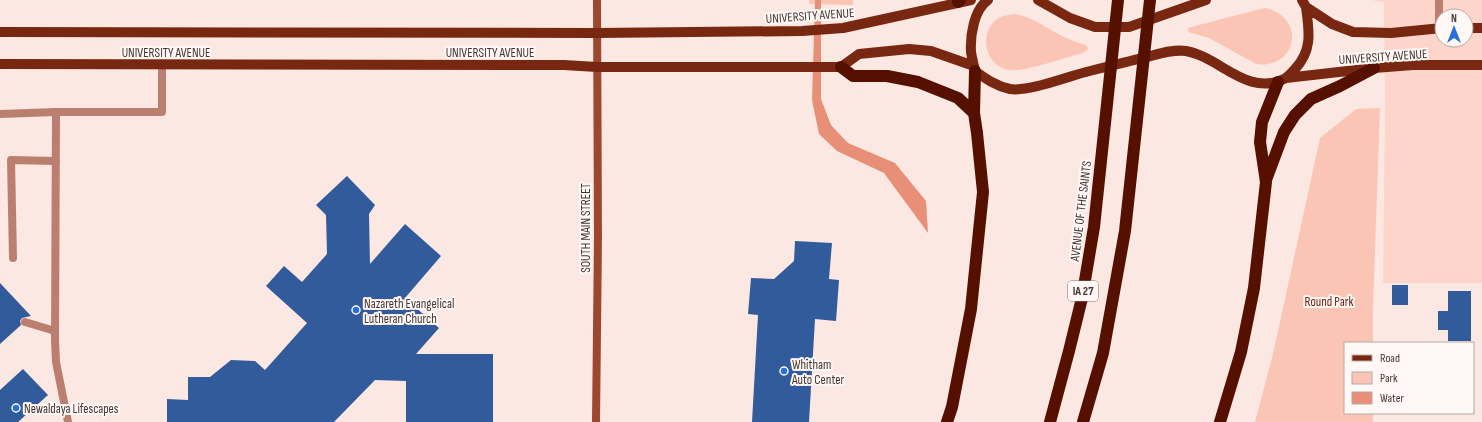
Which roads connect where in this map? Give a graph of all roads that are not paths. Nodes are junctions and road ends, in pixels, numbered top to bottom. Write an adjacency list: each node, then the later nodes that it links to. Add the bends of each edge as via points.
1 (597, 0): 12 (street, SOUTH MAIN STREET)
2 (971, 0): 8 (main road, UNIVERSITY AVENUE)
3 (988, 0): 18 (main road, via 978,14 972,32 971,52)
4 (1038, 0): 7 (main road, via 1070,18 1095,27 1129,27)
5 (1118, 0): 32 (highway, AVENUE OF THE SAINTS / IA 27, via 1094,227 1082,298)
6 (1150, 0): 33 (highway, IA 27, via 1125,231 1103,353)
7 (1206, 0)
8 (959, 1): 12 (main road, UNIVERSITY AVENUE, via 843,28)
9 (1304, 4): 10 (main road, UNIVERSITY AVENUE, via 1332,24 1353,32 1391,33); 20 (main road, UNIVERSITY AVENUE, via 1310,34 1308,46 1301,63)
10 (1434, 29)
11 (0, 32): 12 (main road, UNIVERSITY AVENUE)
12 (597, 34): 15 (street, SOUTH MAIN STREET)
13 (0, 64): 14 (main road, UNIVERSITY AVENUE)
14 (162, 65): 15 (main road, UNIVERSITY AVENUE); 21 (street, via 162,112)
15 (597, 66): 17 (main road, UNIVERSITY AVENUE); 30 (street, SOUTH MAIN STREET)
16 (1482, 66): 19 (main road, UNIVERSITY AVENUE, via 1413,65)
17 (841, 67): 18 (main road, UNIVERSITY AVENUE, via 859,54 910,49 931,51); 22 (highway, via 853,76 887,76 918,82 958,98)
18 (975, 68): 20 (main road, UNIVERSITY AVENUE, via 994,84 1011,89 1034,87 1171,51 1186,51 1202,56 1247,81 1260,84); 22 (highway)
19 (1374, 68): 20 (main road, UNIVERSITY AVENUE); 25 (highway, via 1311,99 1295,115 1284,132)
20 (1282, 80): 25 (highway, via 1262,122 1260,142)
21 (56, 112): 23 (street); 24 (street)
22 (974, 113): 31 (highway, via 983,192 971,309)
23 (0, 114)
24 (56, 161): 26 (street, via 11,160); 28 (street)
25 (1266, 182): 34 (highway, via 1254,288 1240,352)
26 (13, 258)
27 (25, 322): 28 (street)
28 (55, 330): 29 (street, via 56,362)
29 (68, 422)
30 (596, 422)
31 (947, 422)
32 (1050, 422)
33 (1083, 422)
34 (1220, 422)

